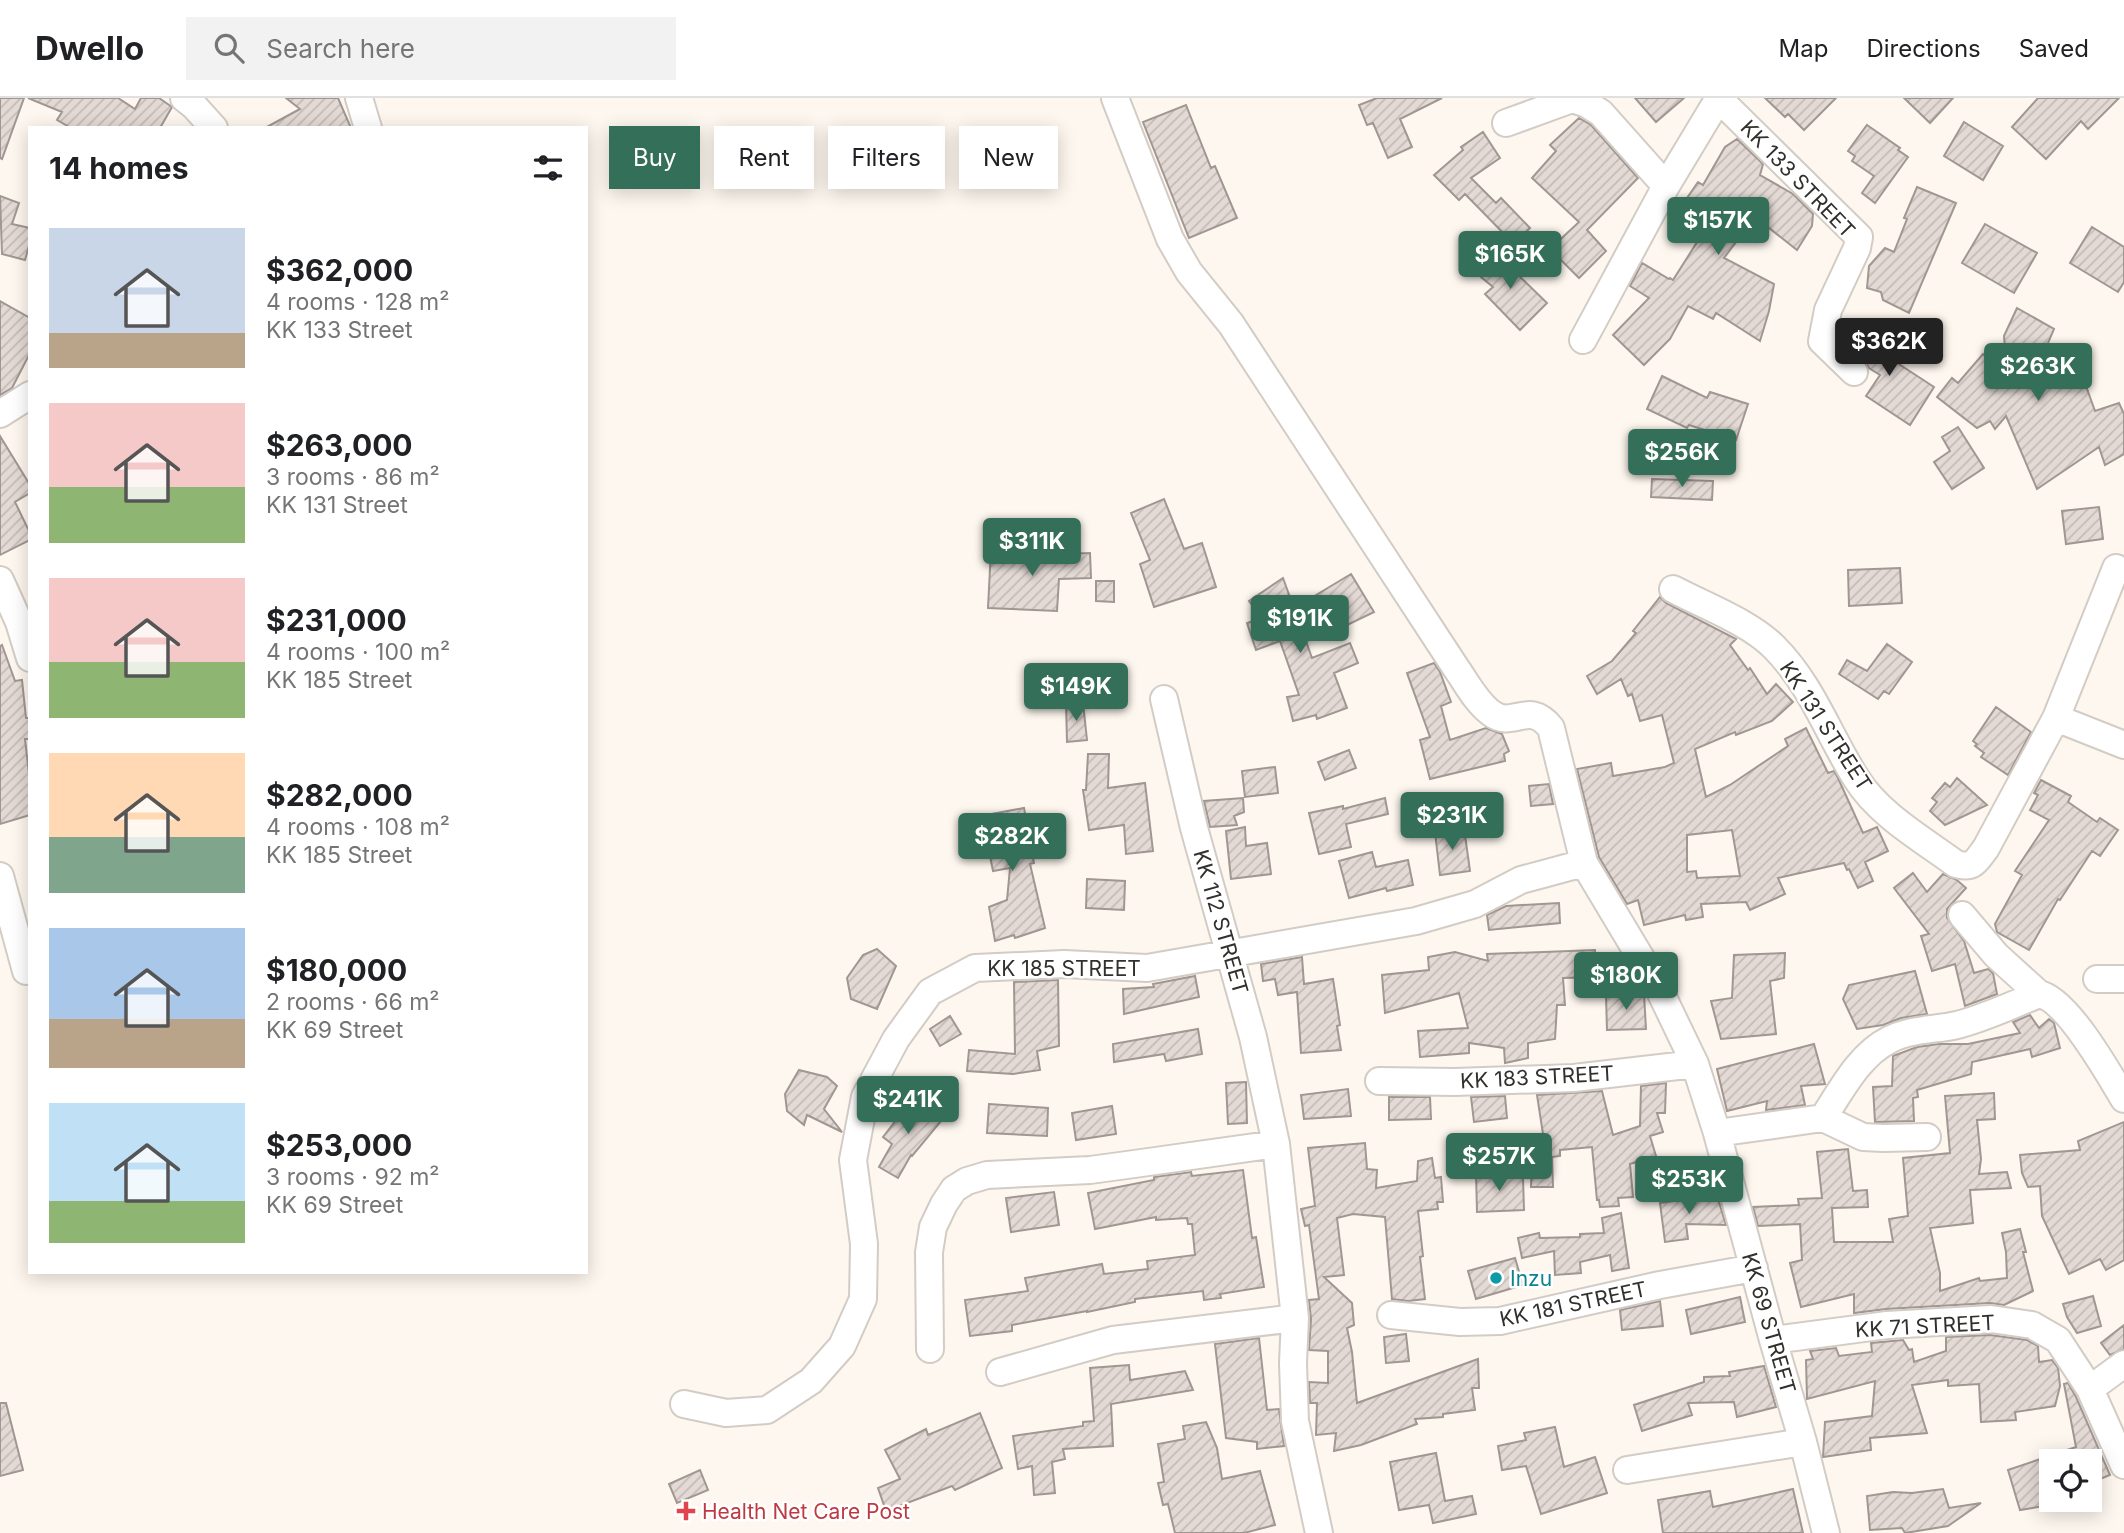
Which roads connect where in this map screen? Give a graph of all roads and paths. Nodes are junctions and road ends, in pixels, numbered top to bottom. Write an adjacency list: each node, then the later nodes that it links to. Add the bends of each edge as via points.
1 (184, 98): 6 (street)
2 (359, 98): 7 (street)
3 (1115, 98): 20 (street, KK 69 STREET, via 1170,239 1189,272 1231,324 1456,668 1492,714 1508,719 1530,714 1542,717 1550,728)
4 (1719, 98): 8 (street, KK 133 STREET); 10 (street, KK 133 STREET, via 1859,237 1828,310 1822,341)
5 (1506, 123): 8 (street, via 1572,99 1587,104 1601,113)
6 (212, 126)
7 (367, 126)
8 (1666, 186): 9 (street, KK 133 STREET)
9 (1583, 340)
10 (1854, 372)
11 (28, 396): 12 (street)
12 (0, 414)
13 (2116, 568): 18 (street, KK 131 STREET)
14 (0, 580): 16 (street)
15 (1673, 589): 18 (street, KK 131 STREET, via 1773,645 1819,709 1856,779 1888,812 1956,864 1973,865 1986,848)
16 (28, 651)
17 (1164, 699): 23 (street, KK 112 STREET)
18 (2056, 718): 19 (street)
19 (2124, 745)
20 (1584, 863): 23 (street, KK 185 STREET, via 1521,880 1475,904 1416,921); 28 (street, KK 69 STREET, via 1657,985)
21 (0, 876): 24 (street)
22 (1962, 915): 27 (street, via 1996,955)
23 (1229, 953): 34 (street, KK 112 STREET); 43 (street, KK 185 STREET, via 1147,968 1064,964 975,968 930,992 896,1039 865,1097 853,1160 864,1244 863,1299 842,1346 811,1381 767,1410 726,1413)
24 (26, 971)
25 (2097, 979): 26 (street)
26 (2124, 979)
27 (2039, 994): 30 (street, via 2048,997 2086,1037); 31 (street, via 1978,1019 1888,1040 1863,1061)
28 (1695, 1064): 29 (street, KK 183 STREET, via 1574,1077); 32 (street, KK 69 STREET)
29 (1379, 1081)
30 (2124, 1099)
31 (1823, 1118): 32 (street); 33 (street, via 1863,1136)
32 (1717, 1133): 35 (street, KK 69 STREET)
33 (1927, 1137)
34 (1276, 1144): 37 (street, KK 112 STREET); 39 (street, via 1090,1170 987,1175 967,1181 954,1189 933,1227)
35 (1754, 1268): 36 (street, KK 181 STREET, via 1500,1321); 38 (street, KK 69 STREET)
36 (1391, 1315)
37 (1295, 1318): 41 (street, via 1113,1340); 47 (street, KK 112 STREET, via 1295,1421)
38 (1773, 1340): 42 (street, KK 71 STREET, via 1887,1325 2001,1320 2032,1325 2058,1340); 44 (street, KK 69 STREET)
39 (930, 1349)
40 (2124, 1364): 42 (street)
41 (1000, 1372)
42 (2090, 1389): 45 (street, KK 71 STREET)
43 (684, 1404)
44 (1803, 1441): 46 (street); 48 (street, KK 69 STREET)
45 (2124, 1465)
46 (1628, 1470)
47 (1319, 1533)
48 (1826, 1533)

